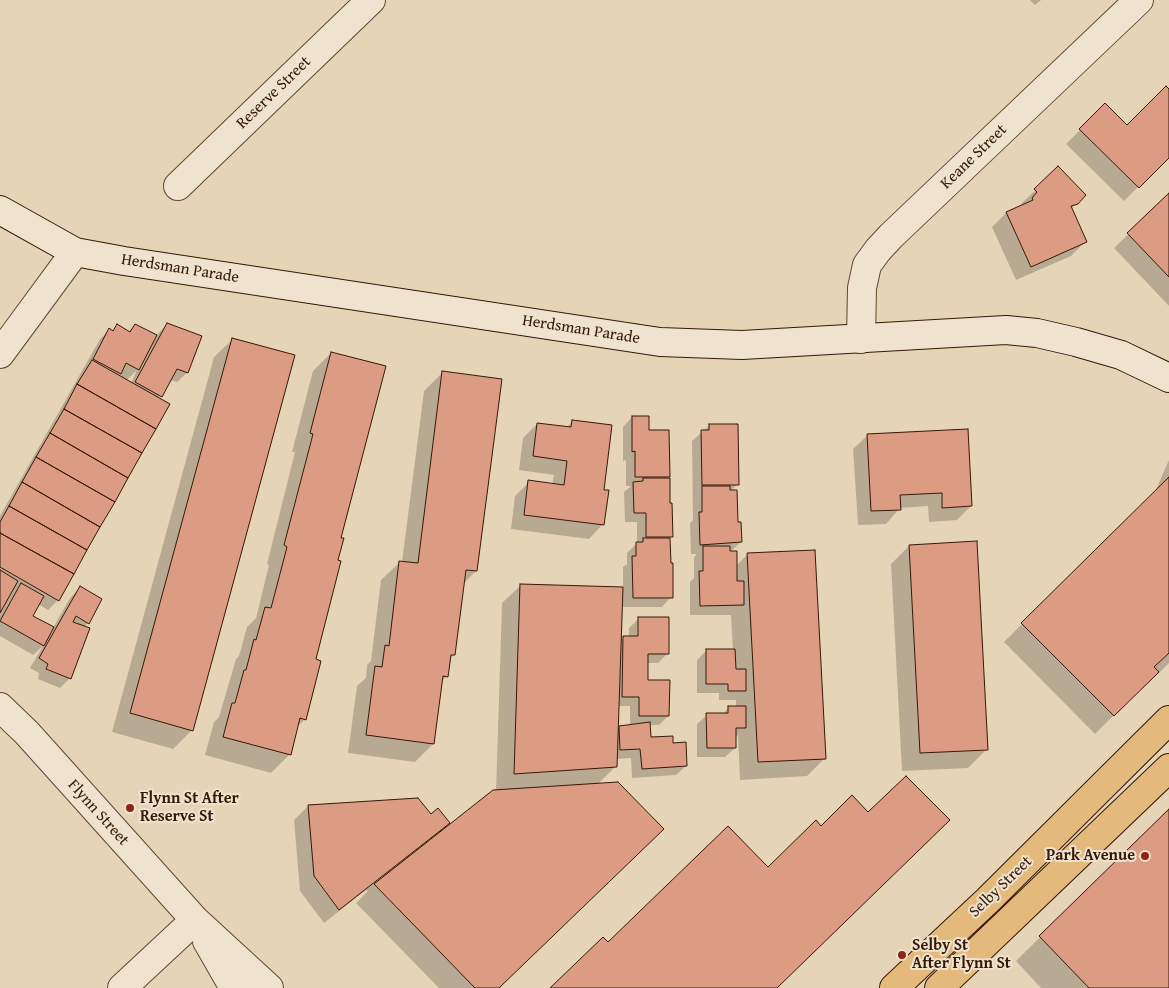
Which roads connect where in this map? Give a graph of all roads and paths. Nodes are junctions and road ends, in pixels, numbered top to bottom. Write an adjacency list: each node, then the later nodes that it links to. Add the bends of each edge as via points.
1 (371, 0): 3 (street, Reserve Street)
2 (1139, 0): 6 (street, Keane Street, via 878,250 867,265 862,288)
3 (178, 186)
4 (0, 210): 5 (street, Herdsman Parade)
5 (76, 252): 6 (street, Herdsman Parade, via 660,342 742,345); 7 (street)
6 (861, 339): 8 (street, Herdsman Parade, via 1006,330 1037,333 1121,355)
7 (0, 354)
8 (1169, 378)
9 (0, 707): 12 (street, Flynn Street)
10 (1169, 720): 16 (main road, Selby Street, via 988,900)
11 (1169, 768): 17 (main road, Selby Street)
12 (195, 920): 13 (street); 14 (street, Flynn Street); 15 (street, Flynn Street)
13 (122, 988)
14 (234, 988)
15 (270, 988)
16 (894, 988)
17 (939, 988)

